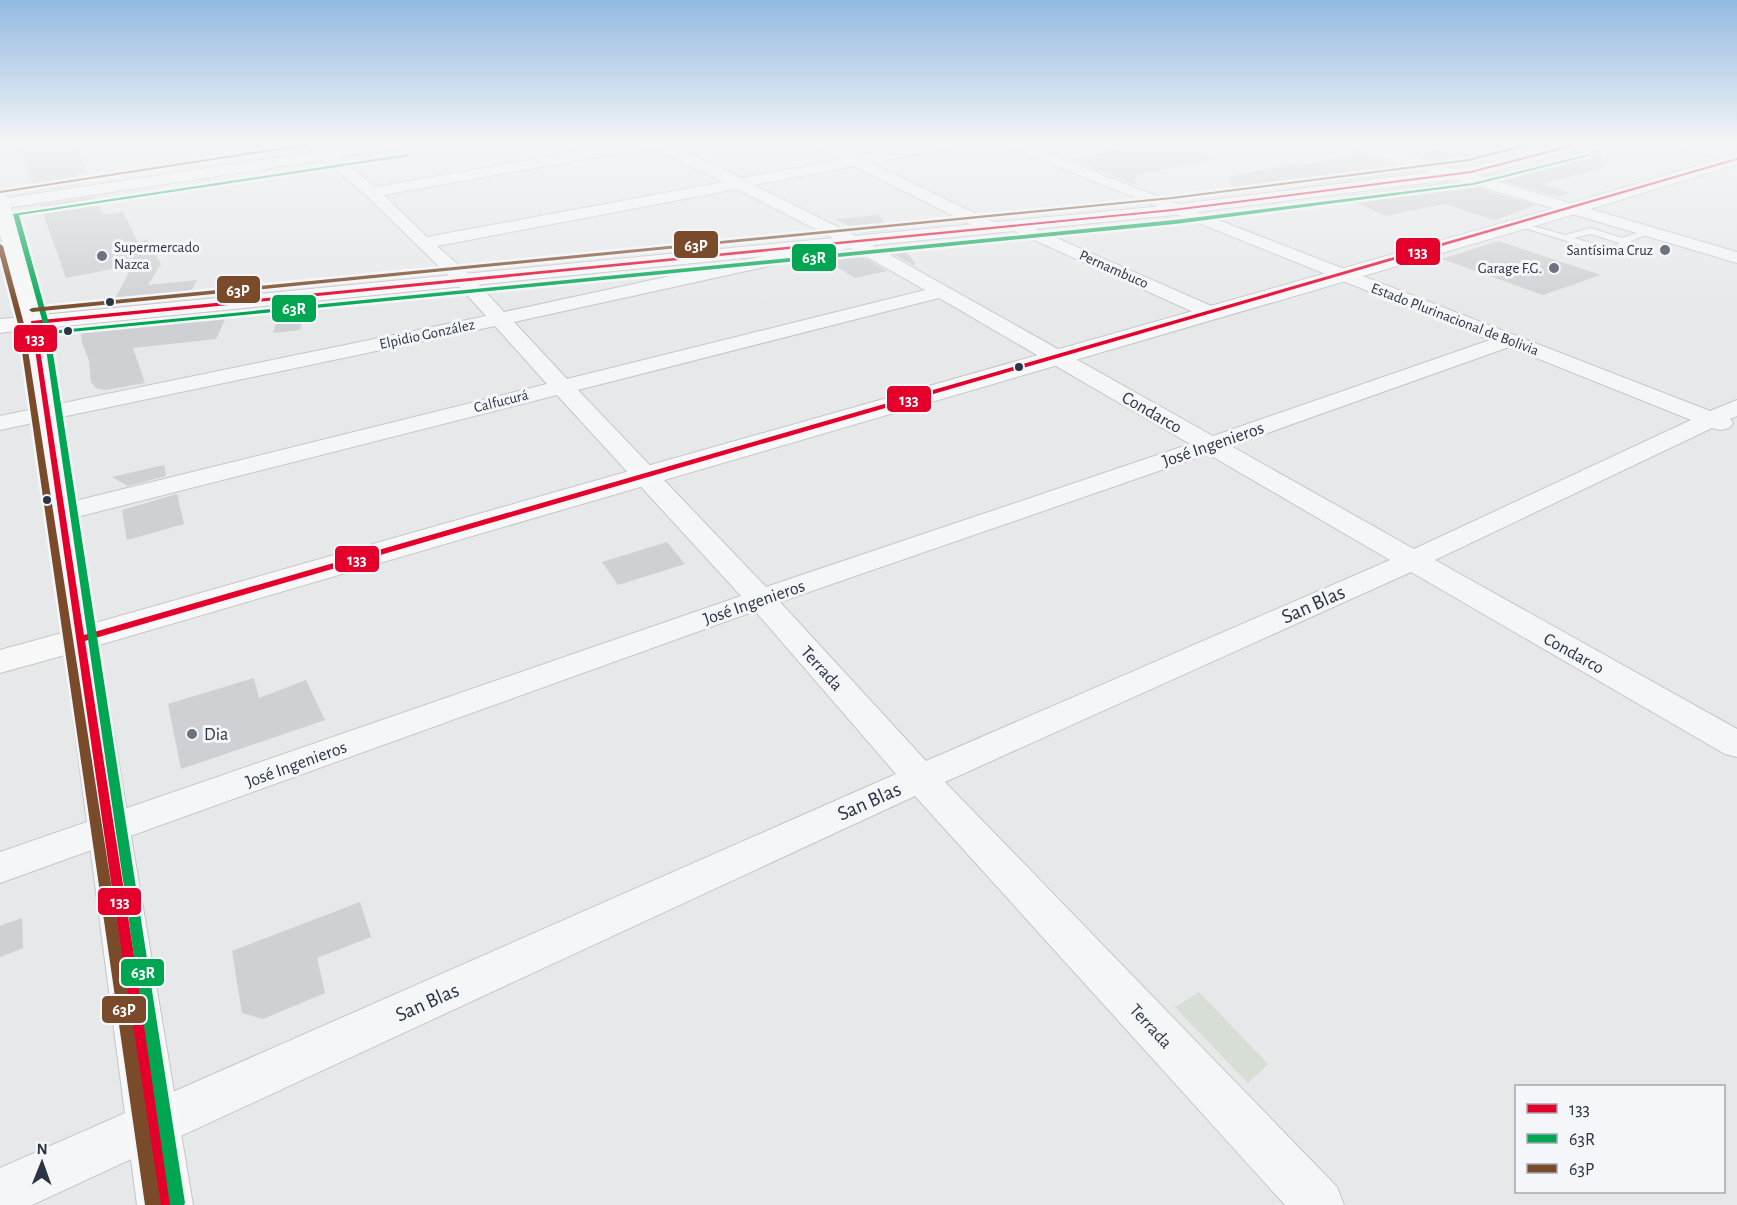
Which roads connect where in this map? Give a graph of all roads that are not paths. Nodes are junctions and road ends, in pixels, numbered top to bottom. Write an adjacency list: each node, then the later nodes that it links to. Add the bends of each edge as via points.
1 (17, 199): 10 (street)
2 (379, 199): 19 (street, Terrada)
3 (658, 199): 19 (street)
4 (769, 199): 20 (street, Condarco)
5 (933, 199): 15 (street)
6 (1146, 199): 12 (street, Estado Plurinacional de Bolivia)
7 (1257, 199): 12 (street)
8 (1539, 199): 11 (street)
9 (1604, 199): 11 (street)
10 (0, 202): 27 (street)
11 (1572, 209): 13 (street); 16 (street)
12 (1173, 210): 14 (street); 22 (street, Estado Plurinacional de Bolivia)
13 (1521, 224): 17 (lane); 22 (street)
14 (1018, 226): 15 (street); 25 (street, Pernambuco)
15 (991, 228): 20 (street)
16 (1649, 232): 18 (lane); 21 (street)
17 (1566, 238): 18 (lane, via 1591,231); 18 (lane, via 1608,251 1629,243)
18 (1622, 241)
19 (423, 243): 23 (street, Terrada)
20 (854, 243): 23 (street); 24 (street, Condarco); 26 (street, Elpidio González)
21 (1737, 258)
22 (1341, 274): 25 (street); 29 (street, Estado Plurinacional de Bolivia)
23 (464, 280): 26 (street, Terrada); 27 (street)
24 (941, 292): 30 (street, Condarco); 31 (street, Calfucurá)
25 (1209, 312): 30 (street)
26 (499, 319): 31 (street, Terrada); 32 (street, Elpidio González)
27 (33, 322): 28 (street); 32 (street)
28 (0, 326)
29 (1509, 340): 33 (street, Estado Plurinacional de Bolivia); 35 (street, José Ingenieros)
30 (1057, 358): 35 (street, Condarco); 36 (street)
31 (561, 386): 36 (street, Terrada); 37 (street, Calfucurá)
32 (46, 413): 34 (street, Elpidio González); 37 (street)
33 (1728, 419): 38 (street, San Blas)
34 (0, 423)
35 (1210, 446): 38 (street, Condarco); 39 (street, José Ingenieros)
36 (644, 476): 39 (street, Terrada); 40 (street)
37 (61, 513): 40 (street)
38 (1411, 561): 42 (street, Condarco); 43 (street, San Blas)
39 (761, 599): 43 (street, Terrada); 44 (street, José Ingenieros)
40 (81, 639): 41 (street); 44 (street)
41 (0, 662)
42 (1737, 745)
43 (920, 778): 46 (street, San Blas); 49 (street, Terrada)
44 (107, 831): 45 (street, José Ingenieros); 46 (street)
45 (0, 868)
46 (154, 1126): 47 (street, San Blas); 48 (street)
47 (0, 1194)
48 (165, 1205)
49 (1319, 1205)

